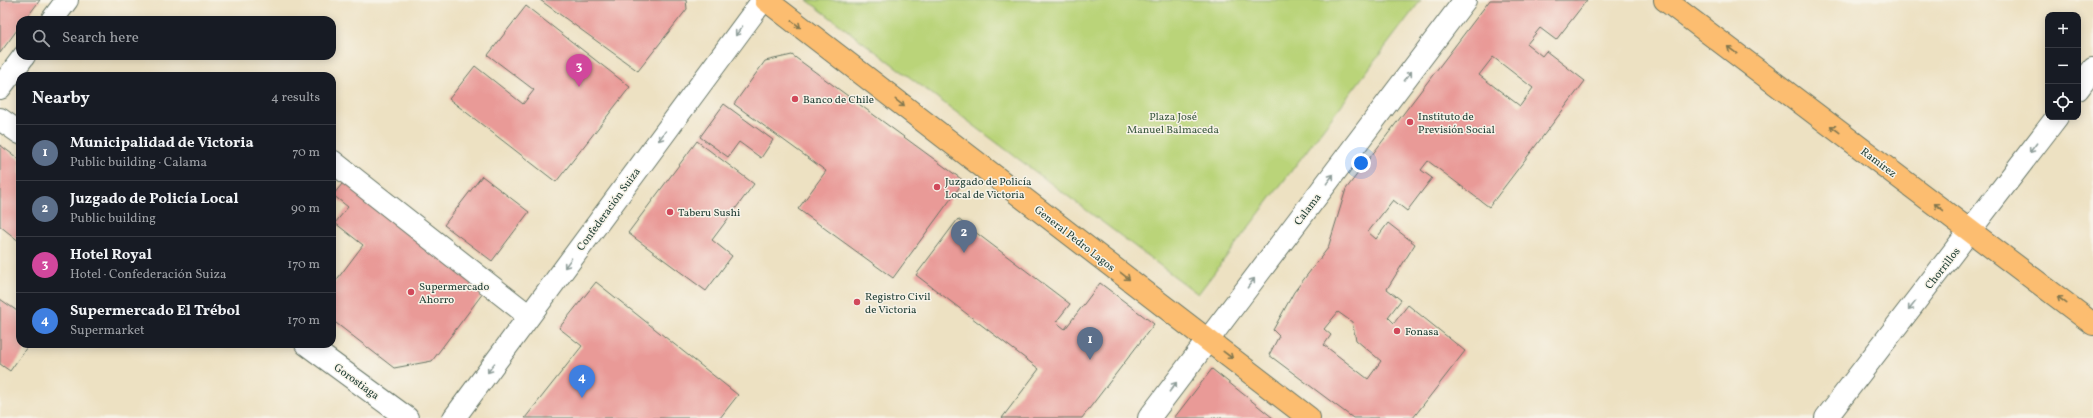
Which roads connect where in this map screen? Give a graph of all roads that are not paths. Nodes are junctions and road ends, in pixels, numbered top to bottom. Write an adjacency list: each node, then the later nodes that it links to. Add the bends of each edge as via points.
1 (67, 0): 5 (street)
2 (764, 0): 15 (street, Confederación Suiza, one-way to 15); 17 (main road, General Pedro Lagos, one-way to 17)
3 (1465, 0): 17 (street, Calama, one-way to 3)
4 (1664, 0): 14 (main road, Ramírez, one-way to 4)
5 (55, 16)
6 (21, 60): 9 (street)
7 (2093, 69): 8 (street)
8 (2081, 85)
9 (0, 88)
10 (0, 119): 12 (street)
11 (2055, 120): 14 (street, Chorrillos, one-way to 14)
12 (16, 130)
13 (336, 164): 15 (street)
14 (1970, 230): 16 (main road, Ramírez, one-way to 14); 23 (street, Chorrillos, one-way to 23)
15 (529, 316): 20 (street, Confederación Suiza, one-way to 20)
16 (2093, 324)
17 (1208, 340): 21 (street, Calama, one-way to 17); 22 (main road, General Pedro Lagos, one-way to 22)
18 (311, 348): 19 (street, Gorostiaga)
19 (407, 418)
20 (454, 418)
21 (1150, 418)
22 (1309, 418)
23 (1826, 418)

